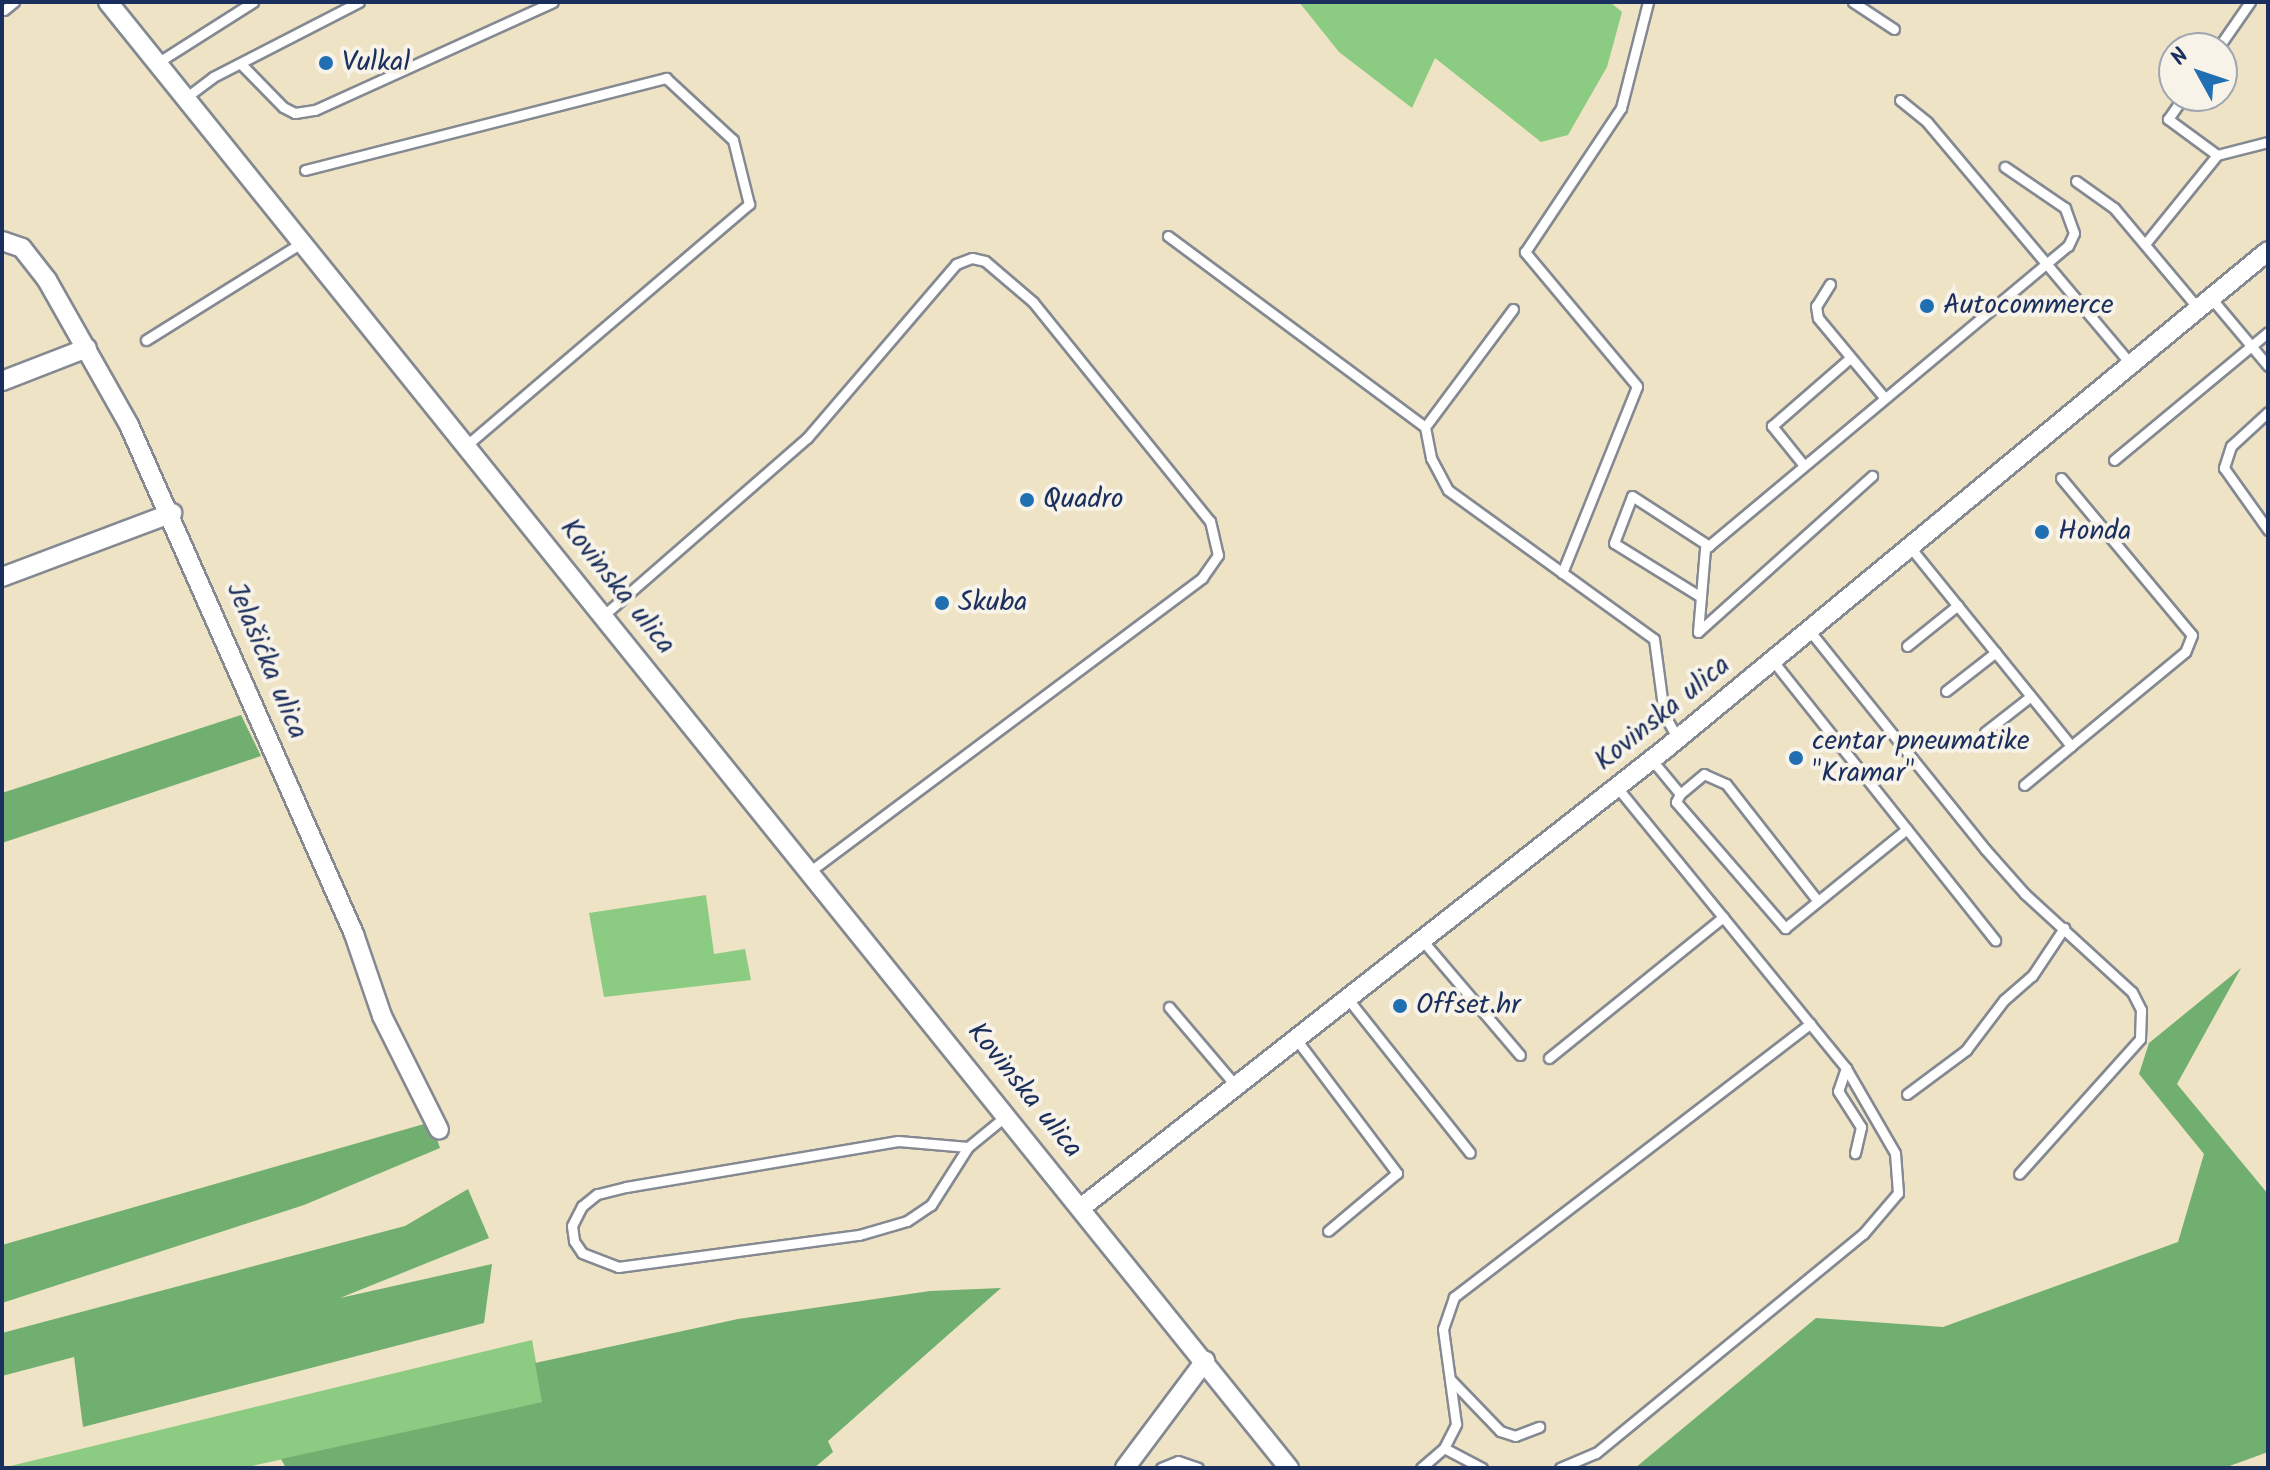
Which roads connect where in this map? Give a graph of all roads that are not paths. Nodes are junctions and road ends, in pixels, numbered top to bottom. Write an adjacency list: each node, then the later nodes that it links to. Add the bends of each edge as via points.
1 (14, 2): 9 (lane)
2 (253, 2): 12 (lane)
3 (359, 2): 13 (lane)
4 (553, 2): 13 (lane, via 315,110 295,113 283,107)
5 (1648, 2): 51 (lane, via 1621,108 1525,252 1637,386)
6 (1853, 2): 10 (lane)
7 (2250, 2): 11 (lane)
8 (114, 4): 12 (street, Kovinska ulica)
9 (4, 10)
10 (1894, 29)
11 (2229, 32)
12 (157, 63): 14 (street, Kovinska ulica)
13 (241, 64): 14 (lane)
14 (184, 99): 24 (street, Kovinska ulica)
15 (1900, 100): 27 (lane, via 1927,122)
16 (2173, 112): 18 (lane, via 2168,119)
17 (2268, 142): 18 (lane)
18 (2217, 155): 25 (lane)
19 (2005, 167): 27 (lane, via 2065,208 2074,233)
20 (305, 170): 42 (lane, via 666,78 733,140 749,204)
21 (2076, 181): 25 (lane, via 2114,208)
22 (1168, 236): 41 (lane)
23 (2, 241): 34 (street, Jelašićka ulica, via 22,248)
24 (301, 243): 32 (lane); 42 (street, Kovinska ulica)
25 (2145, 244): 29 (lane)
26 (2268, 251): 29 (street, Kovinska ulica)
27 (2048, 264): 36 (lane); 39 (lane)
28 (1830, 284): 35 (lane, via 1816,306 1818,318)
29 (2205, 303): 33 (lane); 36 (street, Kovinska ulica)
30 (1513, 309): 41 (lane)
31 (2268, 332): 33 (lane)
32 (146, 340)
33 (2251, 346): 37 (lane); 43 (lane)
34 (87, 348): 38 (street); 47 (street, Jelašićka ulica)
35 (1850, 358): 39 (lane); 44 (lane, via 1772,426)
36 (2131, 364): 50 (street, Kovinska ulica)
37 (2268, 366)
38 (2, 381)
39 (1883, 396): 44 (lane)
40 (2268, 412): 48 (lane, via 2231,446 2224,468)
41 (1425, 427): 51 (lane, via 1431,458 1448,490)
42 (466, 446): 55 (street, Kovinska ulica)
43 (2114, 460)
44 (1802, 463): 49 (lane)
45 (1872, 476): 53 (lane, via 1698,632)
46 (2061, 478): 64 (lane, via 2192,635 2185,652)
47 (172, 513): 52 (street); 86 (street, Jelašićka ulica, via 354,934 382,1016)
48 (2268, 530)
49 (1709, 546): 53 (lane); 53 (lane, via 1632,496 1614,543)
50 (1910, 547): 54 (lane); 56 (street, Kovinska ulica)
51 (1562, 573): 63 (lane, via 1654,639 1664,714)
52 (2, 577)
53 (1701, 597)
54 (1958, 605): 57 (lane); 58 (lane)
55 (604, 615): 70 (street, Kovinska ulica); 70 (lane, via 807,438 956,264 972,258 985,261 1033,302 1200,508 1218,539 1218,555 1202,578)
56 (1809, 630): 59 (street, Kovinska ulica); 73 (lane, via 1985,849)
57 (1907, 646)
58 (1996, 652): 60 (lane); 61 (lane)
59 (1773, 661): 63 (street, Kovinska ulica); 69 (lane)
60 (1946, 691)
61 (2031, 696): 62 (lane); 64 (lane)
62 (1985, 732)
63 (1678, 739): 65 (street, Kovinska ulica)
64 (2071, 746): 66 (lane)
65 (1652, 760): 67 (street, Kovinska ulica); 68 (lane)
66 (2024, 785)
67 (1617, 787): 72 (lane); 74 (street, Kovinska ulica)
68 (1680, 794): 71 (lane, via 1704,774 1726,784); 71 (lane, via 1676,802 1785,928)
69 (1907, 829): 71 (lane); 75 (lane)
70 (810, 871): 85 (street, Kovinska ulica)
71 (1817, 900)
72 (1723, 917): 78 (lane); 81 (lane)
73 (2064, 928): 84 (lane, via 2032,976 2004,1000 1966,1050); 90 (lane, via 2132,992 2141,1010 2140,1039)
74 (1422, 940): 76 (street, Kovinska ulica); 80 (lane)
75 (1995, 940)
76 (1348, 999): 79 (street, Kovinska ulica); 88 (lane)
77 (1169, 1007): 83 (lane)
78 (1810, 1024): 82 (lane); 94 (lane, via 1464,1285 1443,1329)
79 (1296, 1039): 83 (street, Kovinska ulica); 92 (lane, via 1397,1173)
80 (1520, 1055)
81 (1549, 1058)
82 (1846, 1068): 89 (lane, via 1838,1091 1861,1127); 103 (lane, via 1900,1169 1898,1193 1887,1211 1596,1453)
83 (1236, 1086): 91 (street, Kovinska ulica)
84 (1907, 1094)
85 (1007, 1115): 87 (lane); 91 (street, Kovinska ulica)
86 (439, 1130)
87 (968, 1147): 87 (lane, via 931,1205 907,1221 859,1235 618,1267 582,1253 574,1241 572,1226 582,1206 597,1194 626,1187 898,1141)
88 (1470, 1153)
89 (1855, 1153)
90 (2019, 1174)
91 (1082, 1207): 93 (street, Kovinska ulica)
92 (1328, 1231)
93 (1205, 1361): 97 (street); 100 (street, Kovinska ulica)
94 (1449, 1377): 95 (lane, via 1500,1431 1515,1436); 96 (lane, via 1456,1424)
95 (1539, 1427)
96 (1444, 1448): 101 (lane); 102 (lane)
97 (1125, 1468)
98 (1161, 1468): 99 (lane, via 1178,1461)
99 (1198, 1468)
100 (1289, 1468)
101 (1421, 1468)
102 (1482, 1468)
103 (1560, 1468)

